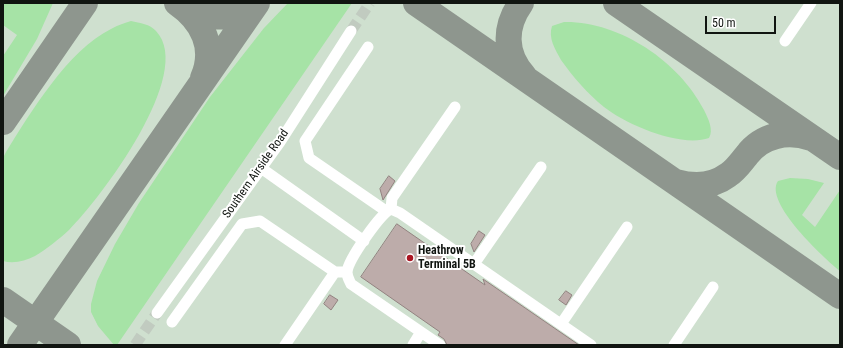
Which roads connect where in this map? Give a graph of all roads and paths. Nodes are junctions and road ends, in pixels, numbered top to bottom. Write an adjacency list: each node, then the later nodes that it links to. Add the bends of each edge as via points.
1 (811, 3): 3 (street)
2 (351, 31): 7 (street, Southern Airside Road)
3 (785, 41)
4 (368, 47): 8 (street, via 305,141 309,158)
5 (455, 107): 8 (street, via 392,198)
6 (541, 167): 11 (street)
7 (261, 168): 10 (street); 15 (street, Southern Airside Road)
8 (389, 210): 10 (street); 11 (street, via 400,213)
9 (627, 227): 17 (street)
10 (364, 241): 13 (street, via 350,262)
11 (474, 264): 17 (street)
12 (335, 272): 13 (street); 16 (street, via 260,221 242,224); 19 (street)
13 (347, 272): 18 (street, via 351,284)
14 (713, 287): 23 (street)
15 (157, 313)
16 (172, 322)
17 (560, 324): 22 (street)
18 (421, 332): 20 (street); 21 (street)
19 (285, 345)
20 (413, 345)
21 (440, 345)
22 (591, 345)
23 (674, 345)

